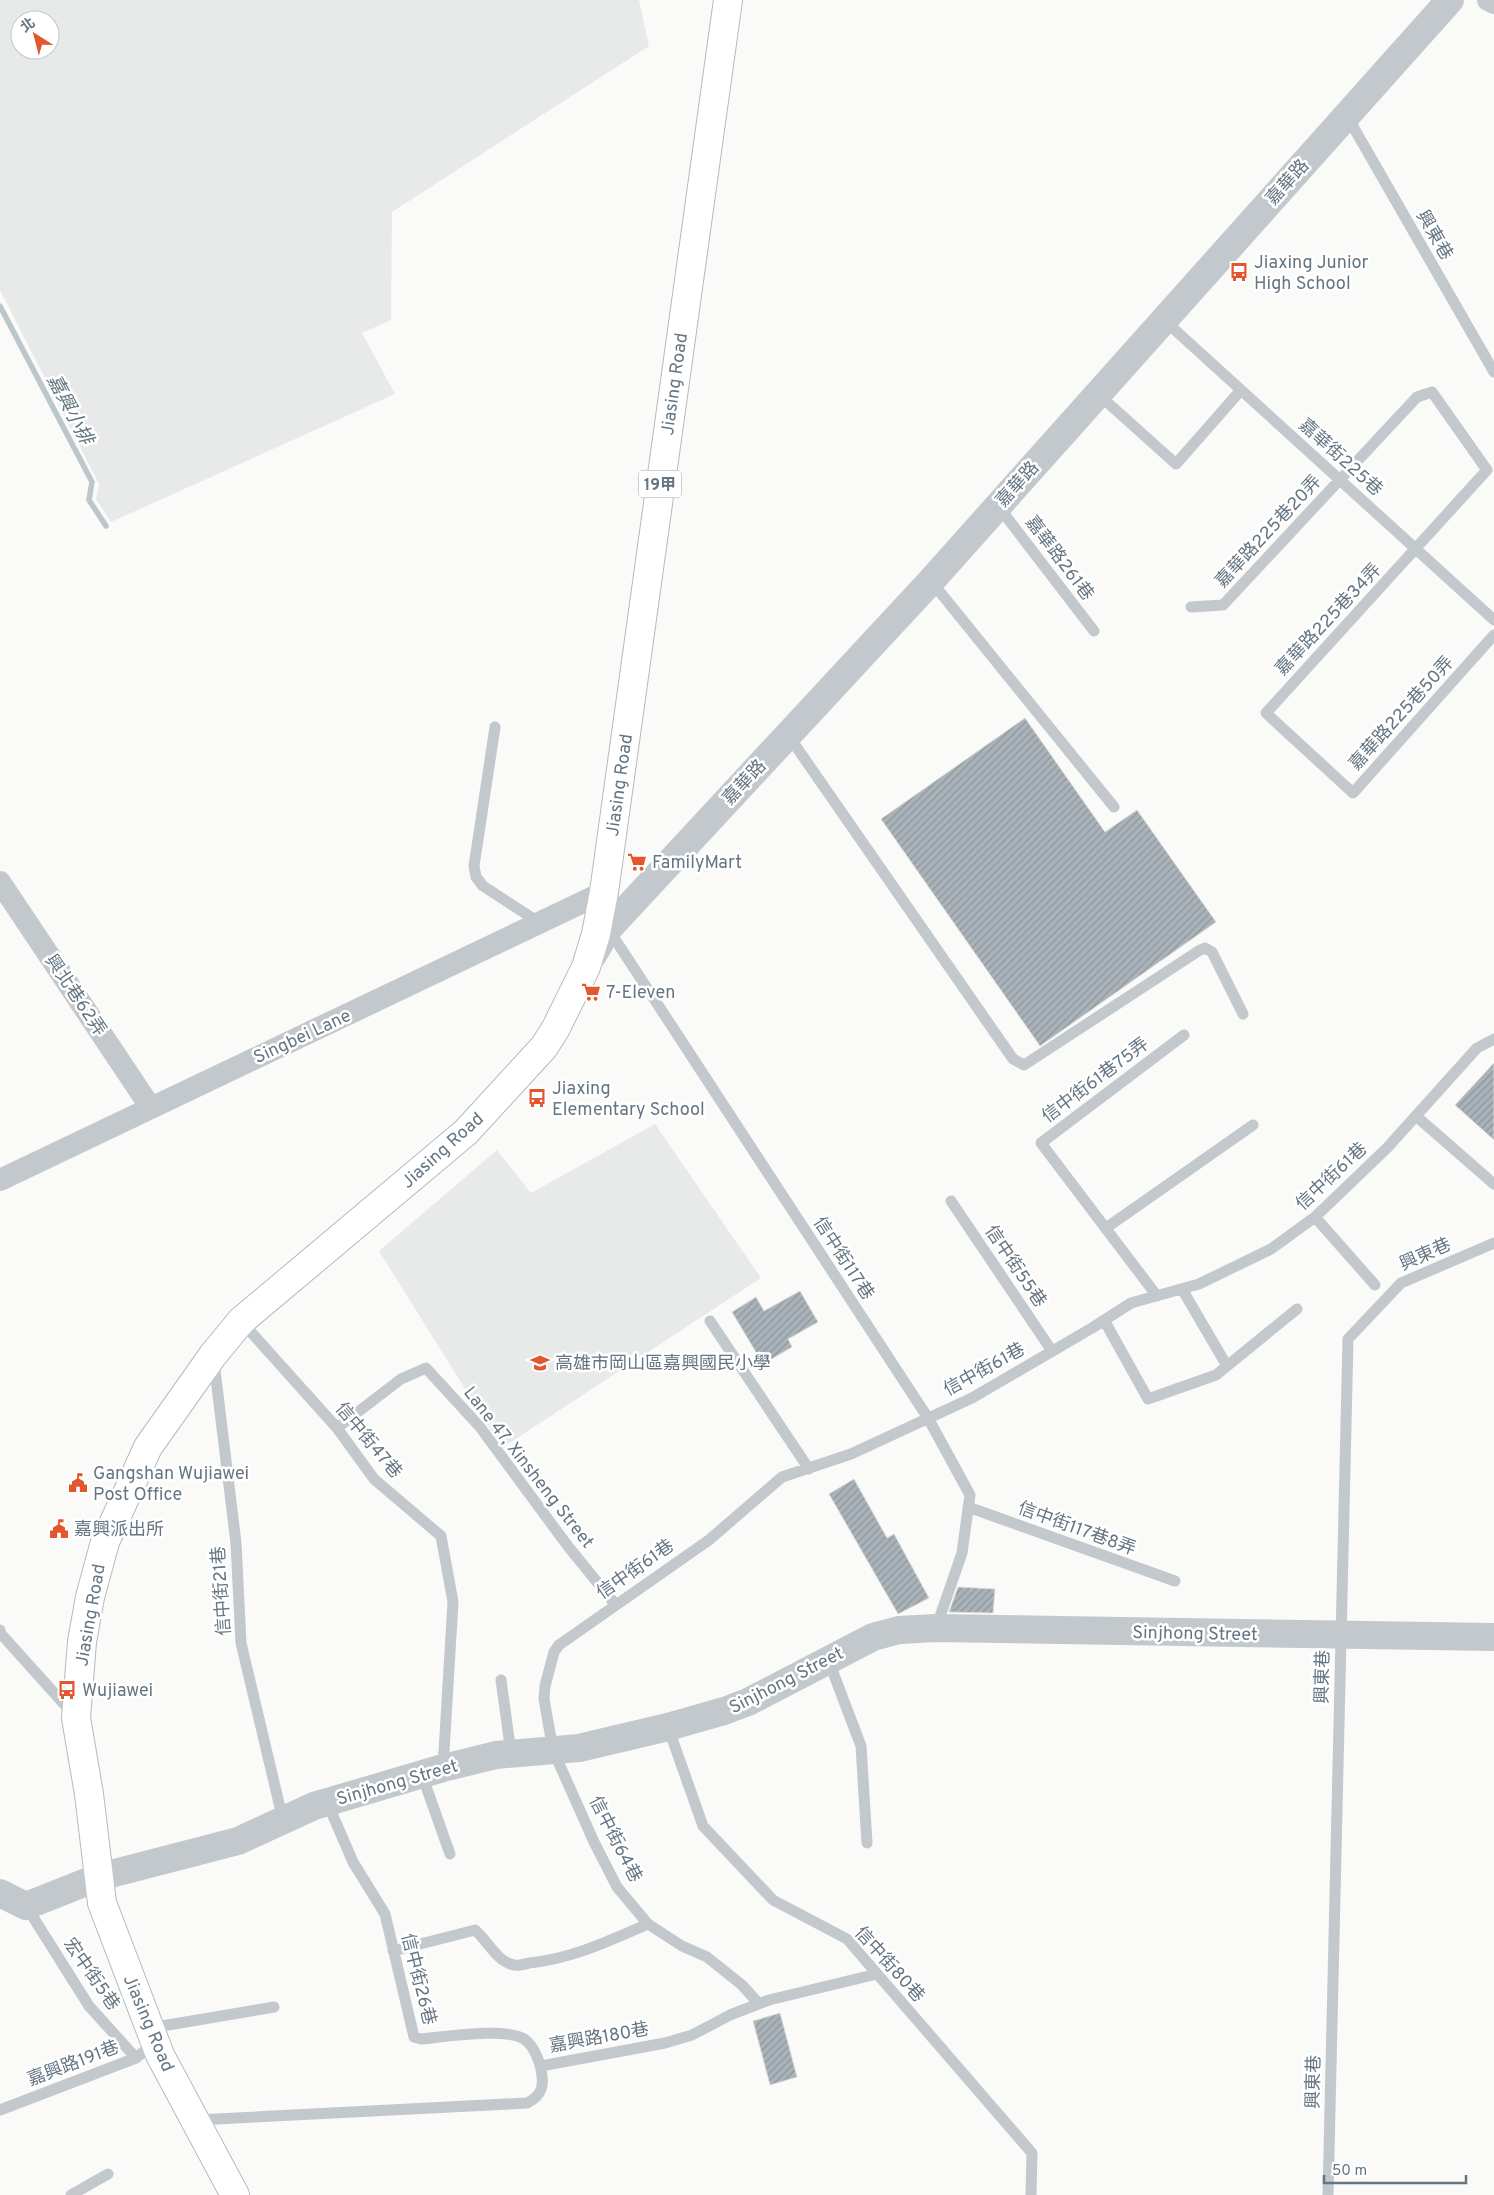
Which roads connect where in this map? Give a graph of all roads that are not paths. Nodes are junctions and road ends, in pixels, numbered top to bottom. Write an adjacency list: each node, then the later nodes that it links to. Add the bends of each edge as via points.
1 (728, 0): 24 (main road, Jiasing Road / 19甲)
2 (1450, 0): 5 (street, 嘉華路)
3 (1488, 0): 4 (street)
4 (1494, 3)
5 (1346, 116): 6 (street, 嘉華路); 7 (lane, 興東巷)
6 (1164, 320): 8 (lane, 嘉華街225巷); 10 (street, 嘉華路)
7 (1494, 372)
8 (1241, 390): 10 (lane, via 1176,464); 11 (lane, 嘉華街225巷)
9 (1432, 392): 11 (lane, 嘉華路225巷20弄, via 1417,397); 13 (lane, 嘉華路225巷34弄, via 1486,470)
10 (1098, 394): 12 (street, 嘉華路)
11 (1340, 480): 13 (lane, 嘉華街225巷); 15 (lane, 嘉華路225巷20弄, via 1223,605)
12 (998, 506): 14 (street, 嘉華路); 17 (lane, 嘉華路261巷)
13 (1416, 549): 16 (lane, 嘉華街225巷); 19 (lane, 嘉華路225巷34弄)
14 (931, 581): 21 (street, 嘉華路); 22 (lane)
15 (1191, 607)
16 (1494, 620)
17 (1094, 631)
18 (1494, 635): 19 (lane, 嘉華路225巷50弄, via 1353,793)
19 (1266, 713)
20 (495, 728): 25 (lane, via 474,866 476,877 483,886)
21 (788, 734): 26 (street, 嘉華路); 28 (lane, via 1013,1059 1024,1065 1206,948 1212,952)
22 (1114, 807)
23 (0, 882): 31 (street, 興北巷62弄)
24 (604, 892): 25 (street, Singbei Lane); 27 (main road, Jiasing Road / 19甲)
25 (540, 923): 31 (street, Singbei Lane)
26 (608, 929): 27 (street, 嘉華路); 50 (lane, 信中街117巷)
27 (586, 967): 45 (main road, Jiasing Road / 19甲, via 544,1048 466,1132)
28 (1243, 1014)
29 (1184, 1035): 38 (lane, 信中街61巷75弄, via 1041,1143)
30 (1494, 1039): 32 (lane, 信中街61巷, via 1477,1048)
31 (151, 1108): 34 (street, Singbei Lane)
32 (1416, 1116): 35 (lane); 37 (lane, 信中街61巷)
33 (1253, 1125): 38 (lane)
34 (0, 1180)
35 (1494, 1184)
36 (950, 1201): 47 (lane, 信中街55巷)
37 (1315, 1217): 40 (lane); 41 (lane, 信中街61巷, via 1271,1248 1199,1284)
38 (1106, 1228): 42 (lane, 信中街61巷75弄)
39 (1494, 1243): 58 (lane, 興東巷, via 1401,1283 1348,1339)
40 (1375, 1285)
41 (1182, 1289): 42 (lane, 信中街61巷); 49 (lane)
42 (1157, 1296): 44 (lane, 信中街61巷, via 1132,1303)
43 (1297, 1309): 49 (lane)
44 (1104, 1320): 47 (lane, 信中街61巷); 49 (lane, via 1148,1399 1216,1375)
45 (241, 1321): 48 (main road, Jiasing Road / 19甲); 51 (lane, 信中街47巷)
46 (710, 1321): 52 (lane)
47 (1052, 1351): 50 (lane, 信中街61巷, via 972,1398)
48 (214, 1355): 62 (main road, Jiasing Road / 19甲, via 148,1447 105,1542 82,1642); 68 (lane, 信中街21巷, via 236,1543 241,1643)
49 (1228, 1366)
50 (928, 1418): 52 (lane, 信中街61巷, via 851,1454); 53 (lane, 信中街117巷, via 970,1495)
51 (337, 1428): 55 (lane, Lane 47, Xinsheng Street, via 401,1379 426,1368 480,1427); 66 (lane, 信中街47巷, via 374,1480 441,1536 453,1602)
52 (809, 1469): 55 (lane, 信中街61巷, via 782,1477 709,1540)
53 (968, 1508): 54 (lane, 信中街117巷8弄); 56 (lane, 信中街117巷, via 962,1553)
54 (1175, 1581)
55 (615, 1604): 64 (lane, 信中街61巷, via 554,1652 544,1699)
56 (936, 1628): 58 (street, Sinjhong Street); 60 (street, Sinjhong Street, via 899,1630 873,1637)
57 (0, 1630): 62 (lane)
58 (1341, 1635): 59 (street, Sinjhong Street); 87 (lane, 興東巷)
59 (1494, 1637)
60 (828, 1659): 63 (street, Sinjhong Street, via 748,1702); 69 (lane, via 861,1746)
61 (502, 1680): 65 (lane)
62 (76, 1718): 71 (main road, Jiasing Road / 19甲)
63 (668, 1727): 64 (street, Sinjhong Street, via 579,1748); 76 (lane, 信中街80巷, via 703,1826 773,1900 847,1938)
64 (553, 1750): 65 (street, Sinjhong Street); 74 (lane, 信中街64巷, via 617,1887)
65 (511, 1753): 66 (street, Sinjhong Street)
66 (433, 1772): 67 (street, Sinjhong Street); 70 (lane)
67 (328, 1802): 68 (street, Sinjhong Street); 75 (lane, 信中街26巷, via 353,1862 385,1914)
68 (283, 1820): 71 (street, Sinjhong Street, via 238,1841)
69 (867, 1843)
70 (450, 1854)
71 (99, 1878): 73 (street, Sinjhong Street); 79 (main road, Jiasing Road / 19甲, via 102,1903)
72 (0, 1893): 73 (street)
73 (26, 1906): 79 (lane, 宏中街5巷, via 89,2006)
74 (648, 1924): 75 (lane, via 553,1961 514,1965 493,1952 475,1930); 77 (lane, 信中街64巷, via 682,1946 707,1957 742,1985)
75 (393, 1951): 80 (lane, 信中街26巷, via 414,2037 514,2035 525,2040)
76 (878, 1974): 77 (lane, 嘉興路180巷); 86 (lane, 信中街80巷, via 1032,2153)
77 (759, 2004): 80 (lane, 嘉興路180巷, via 692,2035 665,2043)
78 (274, 2006): 79 (lane, 嘉興路191巷)
79 (146, 2043): 81 (lane, 嘉興路191巷); 82 (main road, Jiasing Road / 19甲)
80 (541, 2066): 82 (lane, 嘉興路180巷, via 543,2085 536,2098 527,2103)
81 (0, 2110)
82 (196, 2120): 84 (main road, Jiasing Road / 19甲)
83 (108, 2174): 85 (lane)
84 (228, 2191)
85 (71, 2195)
86 (1031, 2195)
87 (1328, 2195)

